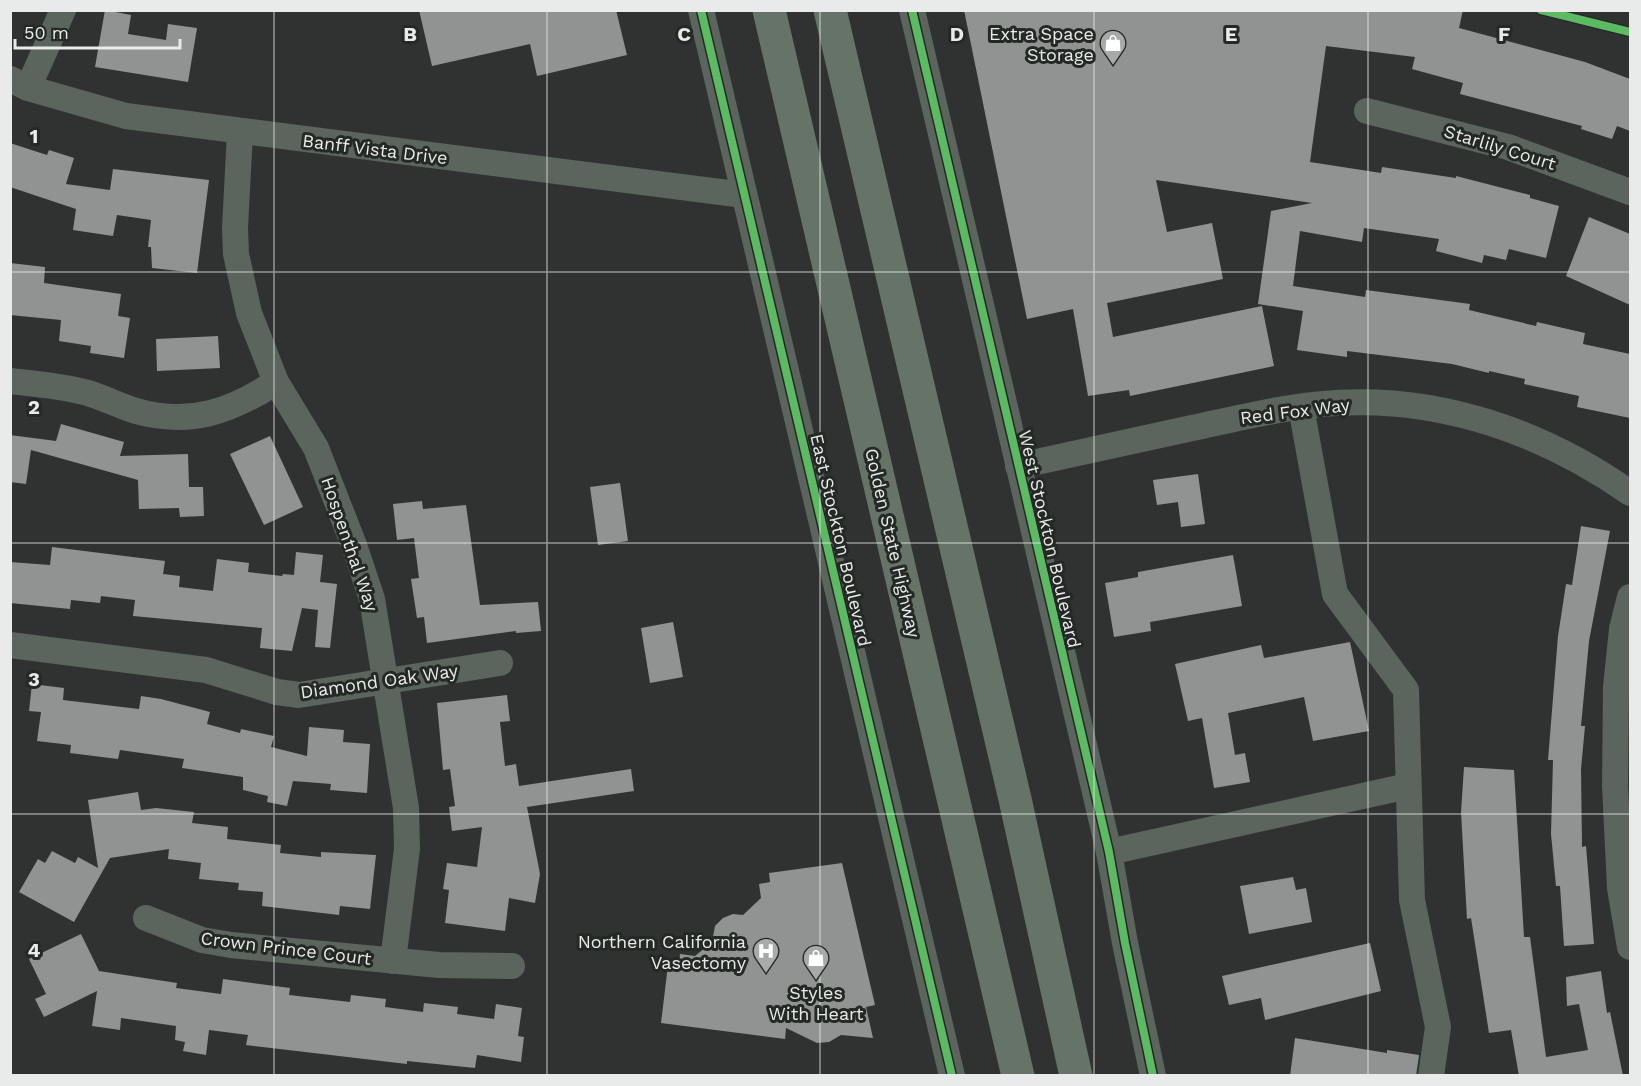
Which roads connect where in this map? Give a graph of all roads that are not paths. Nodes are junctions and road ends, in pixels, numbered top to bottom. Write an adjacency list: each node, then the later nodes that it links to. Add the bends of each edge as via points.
1 (63, 10): 6 (street)
2 (701, 10): 10 (street, East Stockton Boulevard)
3 (769, 10): 28 (highway, Golden State Highway)
4 (830, 10): 29 (highway)
5 (912, 10): 14 (street, West Stockton Boulevard)
6 (19, 84): 8 (street, Banff Vista Drive, via 126,116)
7 (1367, 111): 9 (street, Starlily Court, via 1508,147)
8 (240, 132): 10 (street, Banff Vista Drive); 12 (street, Hospenthal Way, via 236,254 249,313)
9 (1630, 192)
10 (744, 195): 27 (street, East Stockton Boulevard)
11 (10, 381): 12 (street, via 64,388 135,411 183,417 231,409)
12 (276, 382): 19 (street, Hospenthal Way, via 316,448 354,545 372,599)
13 (1301, 407): 14 (street, Red Fox Way); 15 (street, Red Fox Way, via 1384,404 1480,418 1574,457); 21 (street, via 1335,594 1406,690)
14 (1018, 466): 22 (street, West Stockton Boulevard)
15 (1630, 493)
16 (1630, 597): 20 (street, via 1616,687)
17 (10, 645): 19 (street, Diamond Oak Way, via 206,670 299,695)
18 (500, 663): 19 (street, Diamond Oak Way)
19 (386, 683): 25 (street, Hospenthal Way, via 407,849)
20 (1624, 745): 24 (street, via 1615,786 1620,888)
21 (1408, 786): 22 (street); 31 (street, via 1412,900 1438,1027)
22 (1109, 852): 30 (street, West Stockton Boulevard)
23 (146, 918): 25 (street, Crown Prince Court, via 202,940)
24 (1630, 941)
25 (393, 961): 26 (street)
26 (512, 966)
27 (952, 1076)
28 (1018, 1076)
29 (1076, 1076)
30 (1154, 1076)
31 (1431, 1076)

